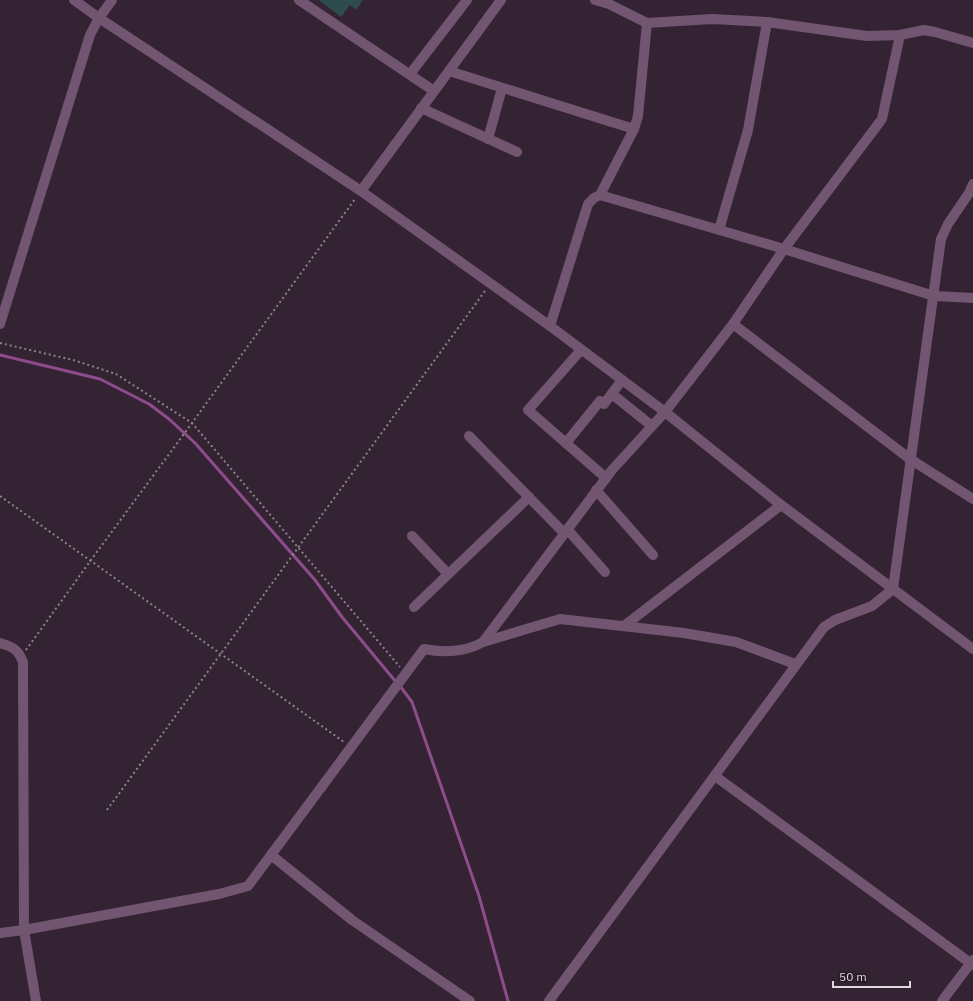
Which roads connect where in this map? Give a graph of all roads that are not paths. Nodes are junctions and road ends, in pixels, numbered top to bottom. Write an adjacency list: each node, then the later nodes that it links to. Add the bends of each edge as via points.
1 (74, 0): 8 (street)
2 (112, 0): 8 (street)
3 (299, 0): 14 (street)
4 (467, 0): 14 (street)
5 (501, 0): 13 (street)
6 (595, 0): 7 (street)
7 (609, 2): 10 (street)
8 (99, 18): 22 (street); 29 (street, via 90,35)
9 (766, 22): 10 (street, via 712,19); 11 (street, via 867,36); 25 (street, via 748,130)
10 (647, 23): 18 (street, via 638,116)
11 (900, 35): 12 (street, via 924,30); 26 (street, via 882,119)
12 (973, 43)
13 (449, 71): 15 (street); 16 (street)
14 (410, 74): 16 (street)
15 (502, 88): 18 (street); 19 (street)
16 (434, 91): 17 (street)
17 (422, 108): 19 (street); 22 (street)
18 (634, 129): 23 (street)
19 (488, 139): 20 (street)
20 (517, 152)
21 (973, 184): 24 (street)
22 (361, 191): 31 (street)
23 (600, 195): 25 (street); 31 (street, via 588,204)
24 (969, 199): 27 (street, via 948,224 941,239)
25 (720, 230): 26 (street)
26 (784, 249): 27 (street); 30 (street)
27 (934, 296): 28 (street); 39 (street)
28 (973, 298)
29 (1, 317)
30 (733, 324): 35 (street); 39 (street)
31 (550, 326): 32 (street)
32 (581, 350): 33 (street); 38 (street, via 528,410)
33 (622, 380): 34 (street); 35 (street)
34 (612, 394): 36 (street); 38 (street, via 604,404 600,401)
35 (665, 412): 36 (street); 44 (street)
36 (652, 426): 40 (street)
37 (469, 436): 42 (street)
38 (566, 443): 40 (street)
39 (910, 459): 43 (street); 50 (street)
40 (606, 478): 41 (street)
41 (596, 490): 45 (street); 47 (street)
42 (529, 498): 45 (street); 49 (street)
43 (973, 499)
44 (781, 505): 50 (street); 52 (street)
45 (566, 531): 48 (street); 53 (street)
46 (412, 536): 49 (street)
47 (653, 554)
48 (605, 572)
49 (448, 574): 51 (street)
50 (893, 589): 55 (street); 56 (street, via 872,606 835,620 824,627)
51 (414, 607)
52 (624, 626): 53 (street, via 560,619); 56 (street, via 736,642)
53 (483, 642): 58 (street, via 460,650 424,649)
54 (0, 643): 59 (street, via 18,651 23,662)
55 (973, 649)
56 (795, 664): 57 (street)
57 (714, 776): 61 (street); 64 (street)
58 (272, 855): 59 (street, via 248,886 219,894); 63 (street, via 352,920)
59 (24, 930): 60 (street); 62 (street)
60 (0, 933)
61 (972, 963): 65 (street)
62 (36, 1001)
63 (470, 1001)
64 (549, 1001)
65 (942, 1001)

